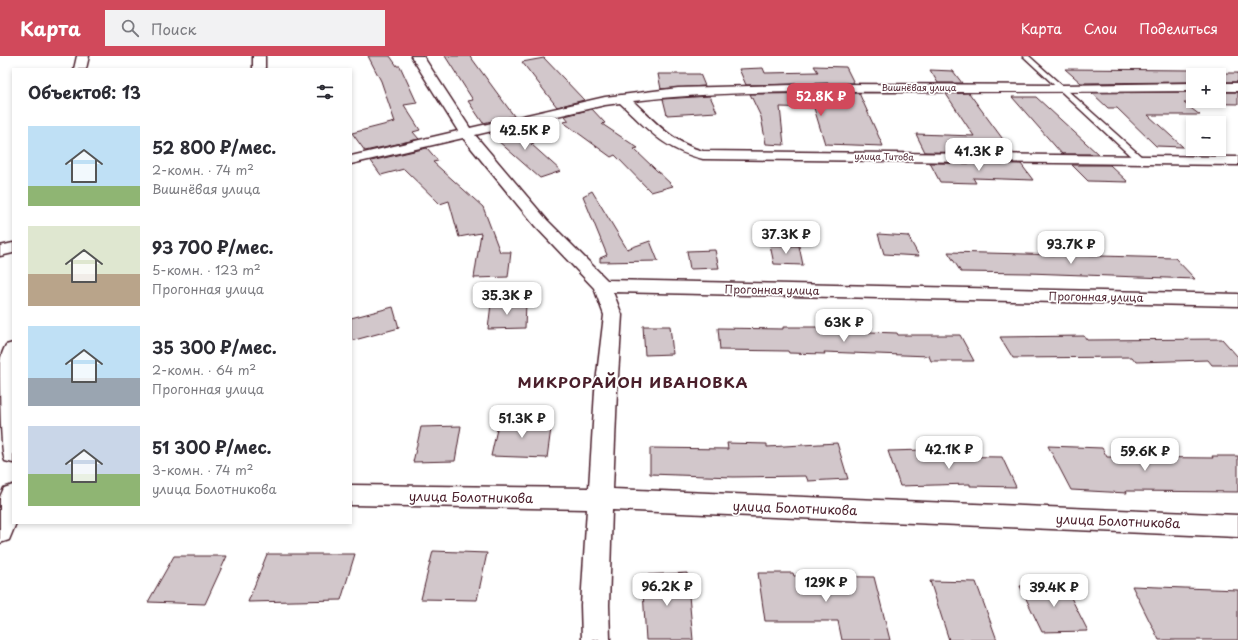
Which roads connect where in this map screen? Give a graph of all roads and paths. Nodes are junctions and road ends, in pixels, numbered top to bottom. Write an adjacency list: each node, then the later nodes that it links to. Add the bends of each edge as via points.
1 (83, 56): 5 (street)
2 (259, 56): 6 (street)
3 (417, 56): 12 (street)
4 (1026, 56): 10 (lane)
5 (80, 68)
6 (259, 68)
7 (1186, 87): 10 (street, Вишнёвая улица)
8 (1226, 87): 9 (street)
9 (1238, 87)
10 (1062, 89): 11 (street, Вишнёвая улица, via 805,89 678,92); 14 (lane)
11 (622, 98): 12 (street, Вишнёвая улица); 14 (street, улица Титова, via 671,141 685,150 703,155)
12 (466, 133): 13 (street, Вишнёвая улица); 18 (street, via 541,223)
13 (352, 160)
14 (1140, 160): 15 (street, улица Титова)
15 (1238, 161)
16 (12, 248): 17 (street)
17 (0, 251)
18 (602, 286): 19 (street, Прогонная улица); 24 (street, via 613,315)
19 (1238, 300)
20 (12, 354): 21 (street, via 7,376)
21 (12, 441)
22 (352, 494): 24 (street, улица Болотникова)
23 (12, 498): 26 (street)
24 (600, 500): 25 (street, улица Болотникова); 27 (street)
25 (1238, 526)
26 (0, 532)
27 (596, 640)

